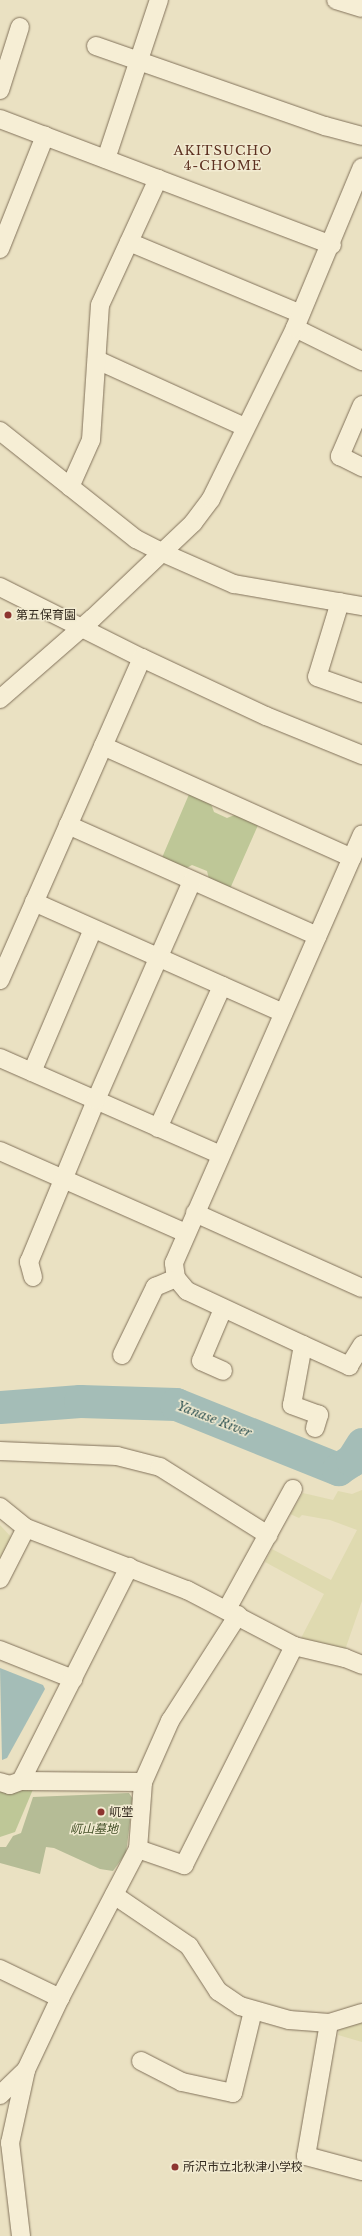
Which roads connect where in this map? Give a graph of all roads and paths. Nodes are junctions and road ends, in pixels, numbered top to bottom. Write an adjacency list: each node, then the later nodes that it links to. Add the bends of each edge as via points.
1 (159, 0): 6 (street)
2 (336, 0): 3 (street)
3 (362, 8)
4 (20, 27): 7 (street)
5 (96, 46): 6 (street)
6 (138, 61): 10 (street, via 325,126); 11 (street)
7 (0, 90)
8 (0, 119): 9 (street)
9 (44, 136): 11 (street); 16 (street)
10 (362, 136)
11 (106, 159): 13 (street)
12 (362, 167): 15 (street)
13 (158, 179): 14 (street); 15 (street)
14 (130, 242): 17 (street); 18 (street, via 100,305)
15 (332, 245): 17 (street)
16 (0, 248)
17 (298, 321): 19 (street); 21 (street)
18 (97, 360): 21 (street); 24 (street, via 91,440)
19 (362, 361)
20 (362, 405): 23 (street, via 340,456)
21 (245, 427): 25 (street, via 212,499 193,523)
22 (0, 430): 24 (street)
23 (362, 467)
24 (70, 487): 25 (street, via 136,539)
25 (161, 552): 27 (street, via 234,584); 29 (street)
26 (0, 587): 29 (street)
27 (340, 602): 28 (street); 31 (street, via 317,677)
28 (362, 606)
29 (81, 628): 30 (street); 32 (street)
30 (142, 658): 33 (street); 34 (street, via 266,716)
31 (362, 693)
32 (0, 699)
33 (103, 746): 35 (street); 37 (street)
34 (362, 755)
35 (68, 825): 38 (street); 39 (street)
36 (362, 834): 37 (street)
37 (352, 858): 41 (street)
38 (192, 881): 41 (street); 42 (street)
39 (34, 902): 40 (street); 43 (street)
40 (93, 928): 42 (street); 47 (street)
41 (317, 936): 45 (street)
42 (159, 958): 44 (street); 48 (street)
43 (0, 980)
44 (222, 986): 45 (street); 49 (street)
45 (283, 1013): 51 (street)
46 (0, 1058): 47 (street)
47 (32, 1072): 48 (street)
48 (96, 1100): 49 (street); 52 (street)
49 (158, 1128): 51 (street)
50 (0, 1151): 52 (street)
51 (220, 1156): 53 (street)
52 (64, 1178): 54 (street); 55 (street, via 29,1262)
53 (195, 1213): 54 (street); 57 (street)
54 (186, 1233): 56 (street, via 174,1263)
55 (33, 1277)
56 (176, 1278): 58 (street, via 187,1292); 61 (street, via 156,1287)
57 (362, 1288)
58 (223, 1309): 59 (street); 62 (street, via 201,1362)
59 (303, 1345): 60 (street, via 349,1366); 63 (street, via 292,1405 319,1415)
60 (362, 1345)
61 (122, 1356)
62 (223, 1371)
63 (315, 1428)
64 (0, 1451): 68 (street, via 117,1456 160,1467)
65 (293, 1489): 68 (street)
66 (0, 1507): 67 (street)
67 (26, 1528): 69 (street); 70 (street)
68 (268, 1535): 71 (street)
69 (129, 1567): 71 (street); 75 (street)
70 (0, 1579)
71 (233, 1612): 72 (street); 78 (street, via 170,1721)
72 (294, 1646): 74 (street, via 345,1658); 79 (street, via 184,1865)
73 (0, 1650): 75 (street)
74 (362, 1665)
75 (73, 1679): 76 (street)
76 (21, 1781): 77 (street, via 10,1784); 78 (street)
77 (0, 1782)
78 (143, 1782): 79 (street)
79 (138, 1850): 80 (street)
80 (114, 1895): 82 (street); 83 (street, via 189,1946 218,1990)
81 (0, 1969): 82 (street)
82 (60, 1998): 87 (street)
83 (253, 2012): 85 (street, via 289,2020); 86 (street, via 234,2093 182,2082)
84 (362, 2014): 85 (street)
85 (329, 2024): 89 (street, via 306,2156)
86 (141, 2061)
87 (26, 2070): 88 (street); 90 (street, via 10,2143)
88 (0, 2094)
89 (362, 2171)
90 (21, 2236)

